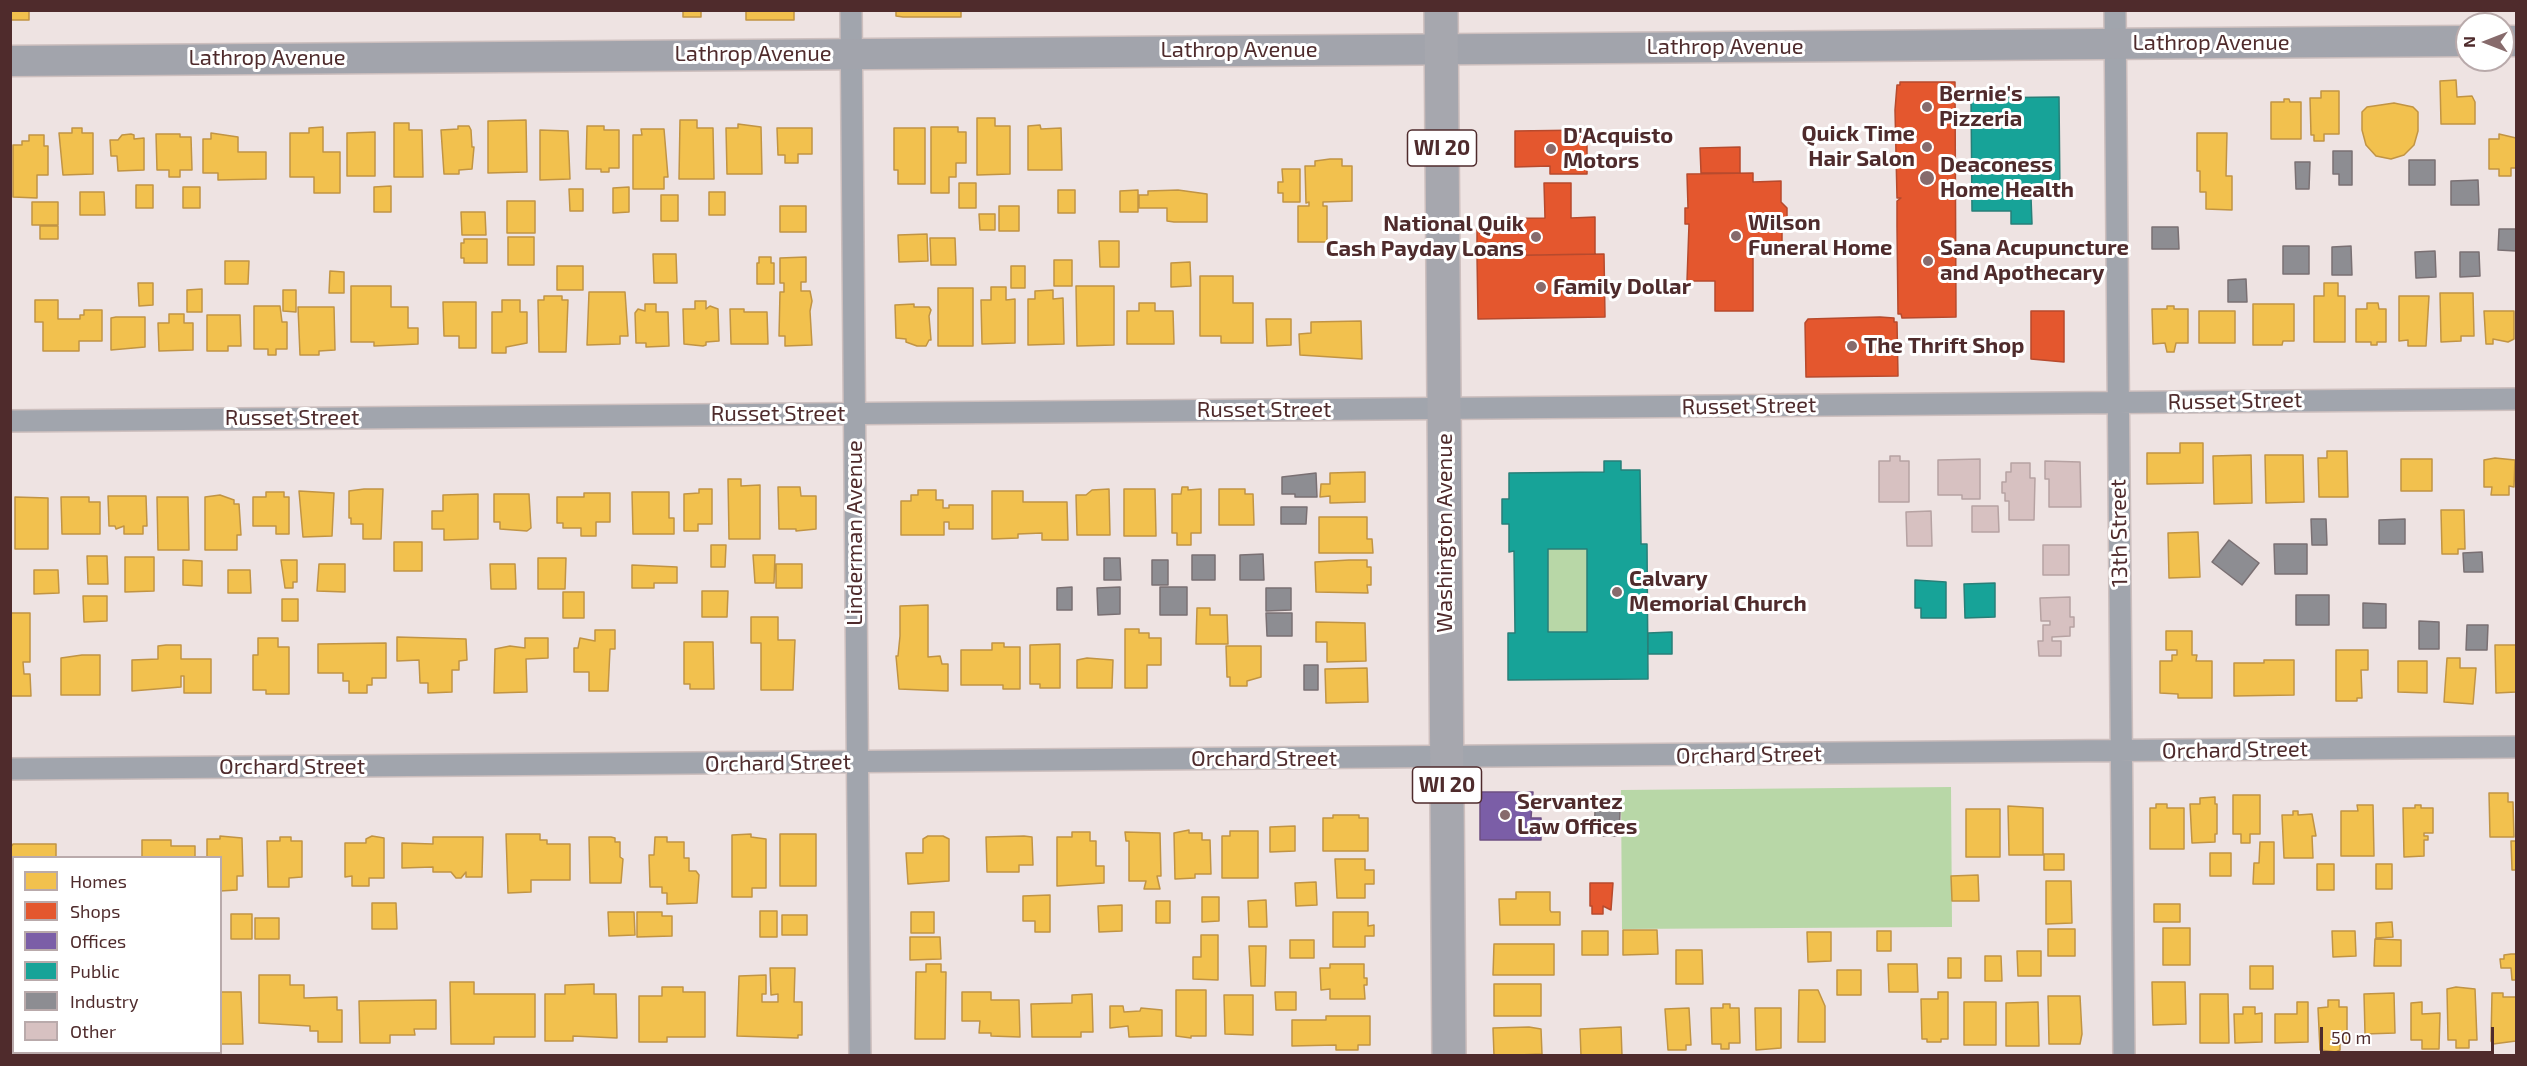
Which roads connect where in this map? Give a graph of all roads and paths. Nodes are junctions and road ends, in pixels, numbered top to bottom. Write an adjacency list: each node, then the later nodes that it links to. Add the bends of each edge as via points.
1 (851, 10): 7 (street, Linderman Avenue)
2 (1441, 10): 6 (main road, Washington Avenue / WI 20)
3 (2115, 10): 5 (street, 13th Street)
4 (2455, 41): 5 (street, Lathrop Avenue)
5 (2115, 44): 6 (street, Lathrop Avenue); 10 (street, 13th Street)
6 (1441, 49): 7 (street, Lathrop Avenue); 11 (main road, Washington Avenue / WI 20)
7 (851, 53): 8 (street, Lathrop Avenue); 12 (street, Linderman Avenue)
8 (10, 61)
9 (2517, 399): 10 (street, Russet Street)
10 (2118, 402): 11 (street, Russet Street); 15 (street, 13th Street)
11 (1444, 409): 12 (street, Russet Street); 16 (main road, Washington Avenue / WI 20)
12 (854, 413): 13 (street, Russet Street); 17 (street, Linderman Avenue)
13 (10, 421)
14 (2517, 747): 15 (street, Orchard Street)
15 (2121, 751): 16 (street, Orchard Street); 21 (street, 13th Street)
16 (1447, 757): 17 (street, Orchard Street); 20 (main road, Washington Avenue / WI 20)
17 (857, 762): 18 (street, Orchard Street); 19 (street, Linderman Avenue)
18 (10, 769)
19 (860, 1056)
20 (1449, 1056)
21 (2124, 1056)

